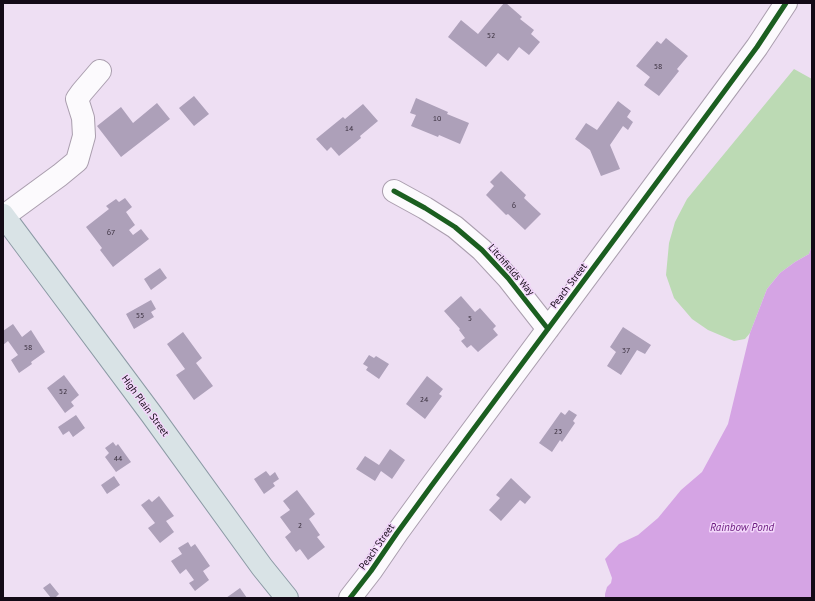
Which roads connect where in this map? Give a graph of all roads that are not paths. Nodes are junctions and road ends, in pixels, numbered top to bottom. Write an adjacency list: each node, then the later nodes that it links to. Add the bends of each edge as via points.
1 (786, 3): 5 (street, Peach Street, via 710,112)
2 (100, 71): 4 (street, via 77,99 83,118 84,136 77,161)
3 (394, 191): 5 (street, Litchfields Way, via 455,227 482,250 508,278)
4 (3, 216): 6 (main road, High Plain Street, via 262,568)
5 (548, 329): 7 (street, Peach Street)
6 (287, 598)
7 (350, 598)

